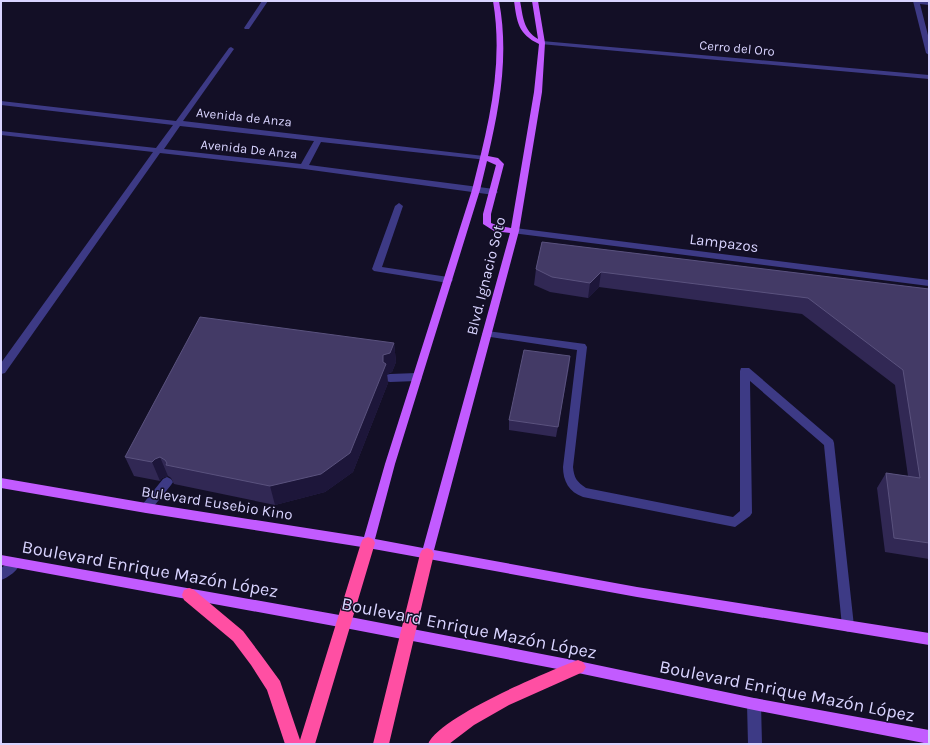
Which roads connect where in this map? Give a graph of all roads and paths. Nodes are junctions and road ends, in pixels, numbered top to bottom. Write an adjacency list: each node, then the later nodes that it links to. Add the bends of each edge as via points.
1 (265, 1): 7 (street)
2 (496, 1): 17 (main road, via 501,36 500,63)
3 (517, 1): 8 (main road, via 524,32 531,39)
4 (535, 1): 8 (main road, Blvd. Ignacio Soto)
5 (916, 2): 6 (street); 10 (street)
6 (929, 3)
7 (247, 28)
8 (542, 43): 11 (street, Cerro del Oro); 22 (main road, Blvd. Ignacio Soto, via 538,92)
9 (230, 49): 13 (street)
10 (929, 53)
11 (929, 76)
12 (1, 103): 13 (street, Avenida de Anza)
13 (178, 122): 15 (street, Avenida de Anza); 16 (street)
14 (1, 133): 16 (street, Avenida De Anza)
15 (319, 138): 17 (street, Avenida de Anza); 18 (street)
16 (156, 151): 18 (street, Avenida De Anza); 26 (street)
17 (484, 158): 19 (main road); 20 (main road, via 500,164)
18 (304, 167): 19 (street, Avenida De Anza)
19 (476, 190): 20 (street, Avenida De Anza); 23 (main road)
20 (494, 192): 22 (main road, via 487,224 496,229)
21 (399, 206): 23 (street, via 377,269)
22 (515, 231): 24 (street, Lampazos); 25 (main road, Blvd. Ignacio Soto)
23 (448, 280): 27 (main road)
24 (929, 283)
25 (487, 334): 33 (main road, Blvd. Ignacio Soto); 39 (street, via 582,347 568,467 568,477 574,486 583,492 735,522 746,513 745,371 829,443)
26 (1, 370)
27 (417, 377): 28 (street); 32 (main road)
28 (390, 378)
29 (167, 482): 31 (street)
30 (1, 483): 31 (main road, Bulevard Eusebio Kino)
31 (146, 508): 32 (main road, Bulevard Eusebio Kino)
32 (368, 543): 33 (main road, Bulevard Eusebio Kino); 38 (highway)
33 (427, 554): 39 (main road, via 637,592); 40 (highway)
34 (1, 560): 35 (main road, Boulevard Enrique Mazón López)
35 (15, 563): 36 (street); 37 (main road, Boulevard Enrique Mazón López)
36 (1, 575)
37 (189, 595): 38 (main road, Boulevard Enrique Mazón López); 45 (highway, via 238,636 256,660 274,686)
38 (344, 622): 40 (main road, Boulevard Enrique Mazón López); 46 (highway)
39 (848, 626): 41 (main road)
40 (407, 634): 42 (main road, Boulevard Enrique Mazón López); 47 (highway)
41 (929, 639)
42 (578, 667): 43 (main road, Boulevard Enrique Mazón López); 48 (highway, via 486,708)
43 (754, 704): 44 (main road, Boulevard Enrique Mazón López); 49 (street)
44 (929, 737)
45 (293, 744)
46 (307, 744)
47 (381, 744)
48 (436, 744)
49 (755, 744)

